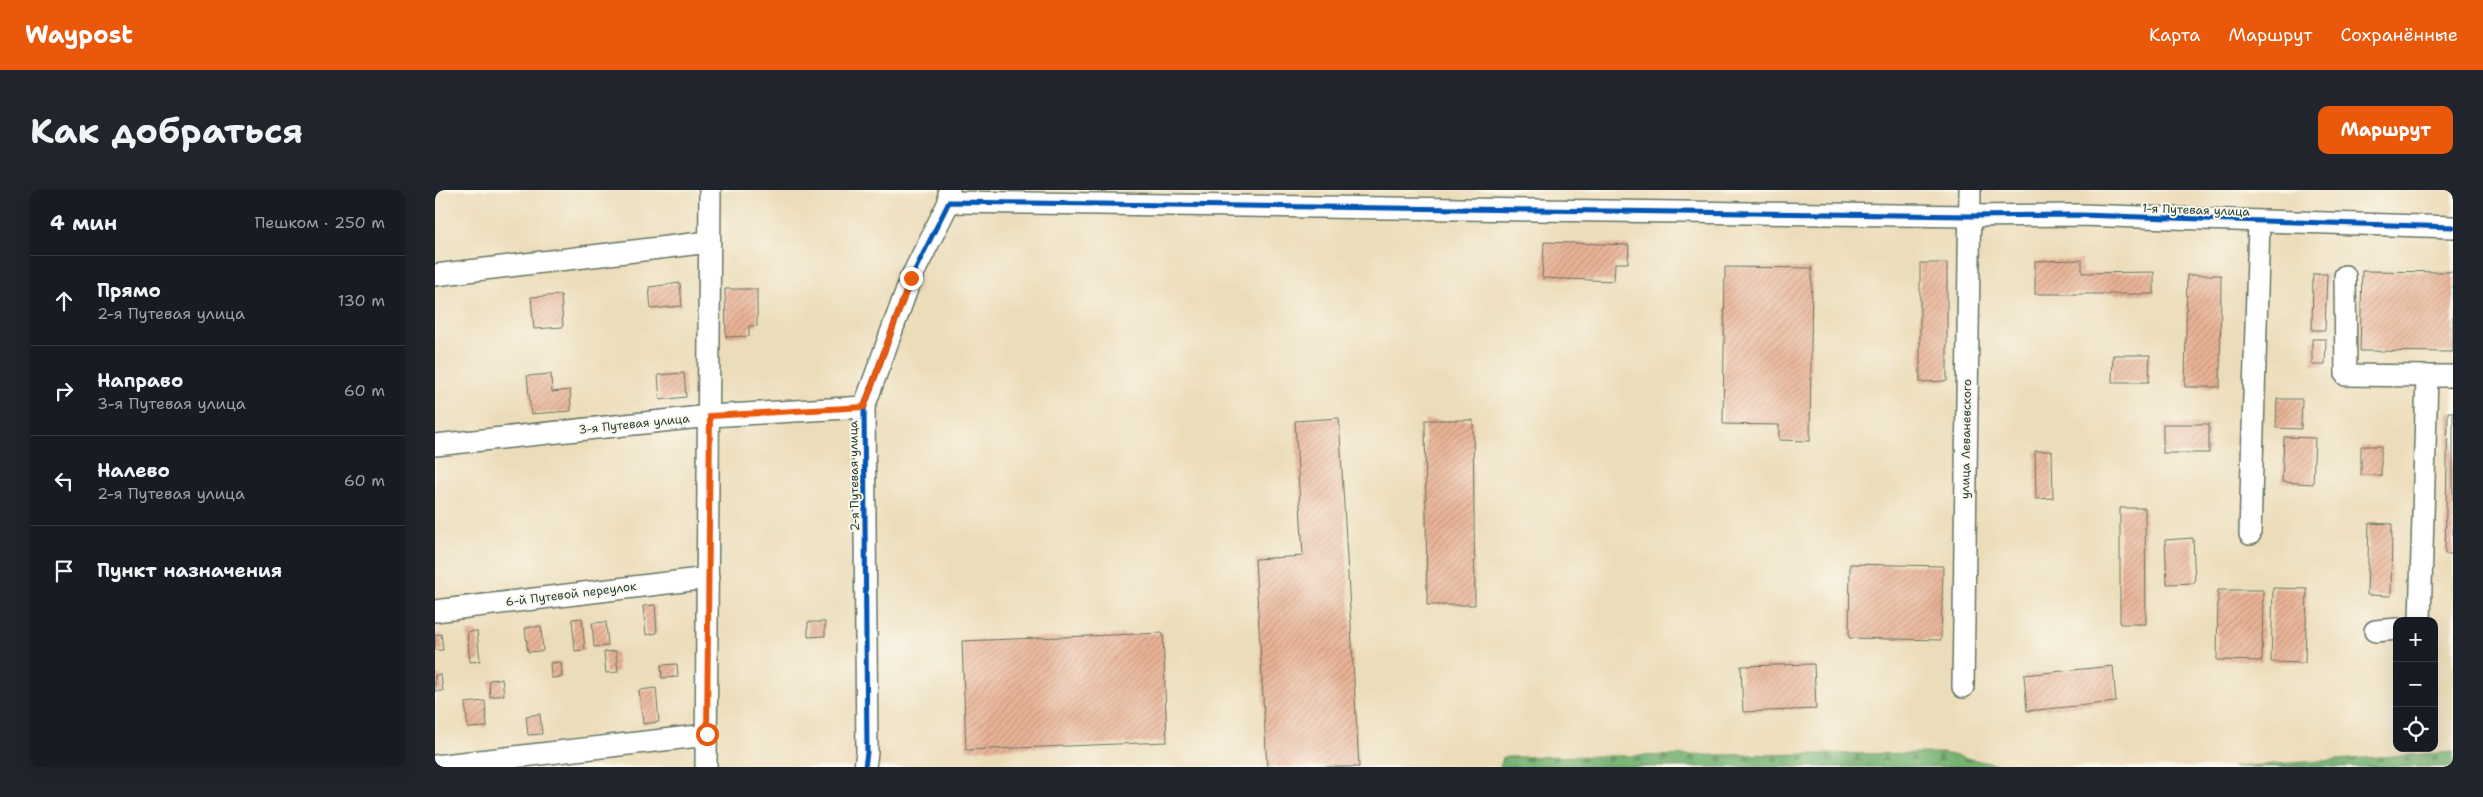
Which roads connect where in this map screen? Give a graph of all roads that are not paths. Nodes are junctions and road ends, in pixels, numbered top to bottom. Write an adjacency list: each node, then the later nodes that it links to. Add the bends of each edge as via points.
1 (710, 190): 7 (street)
2 (1970, 190): 4 (street, улица Леваневского)
3 (949, 196): 4 (street, 1-я Путевая улица); 12 (street, 2-я Путевая улица, via 911,278)
4 (1969, 216): 5 (street, 1-я Путевая улица, via 2080,215); 21 (street, улица Леваневского)
5 (2259, 222): 6 (street, 1-я Путевая улица); 15 (street)
6 (2453, 227)
7 (709, 242): 8 (street); 13 (street)
8 (435, 274)
9 (2345, 276): 10 (street, via 2346,375)
10 (2427, 376): 11 (street); 18 (street)
11 (2453, 376)
12 (864, 407): 13 (street, 3-я Путевая улица); 25 (street, 2-я Путевая улица)
13 (710, 416): 14 (street, 3-я Путевая улица); 16 (street)
14 (435, 445)
15 (2250, 534)
16 (708, 578): 17 (street, 6-й Путевой переулок); 22 (street)
17 (435, 611)
18 (2420, 617)
19 (2393, 629): 20 (street)
20 (2375, 631)
21 (1963, 687)
22 (707, 734): 23 (street); 24 (street)
23 (435, 766)
24 (706, 767)
25 (865, 767)

